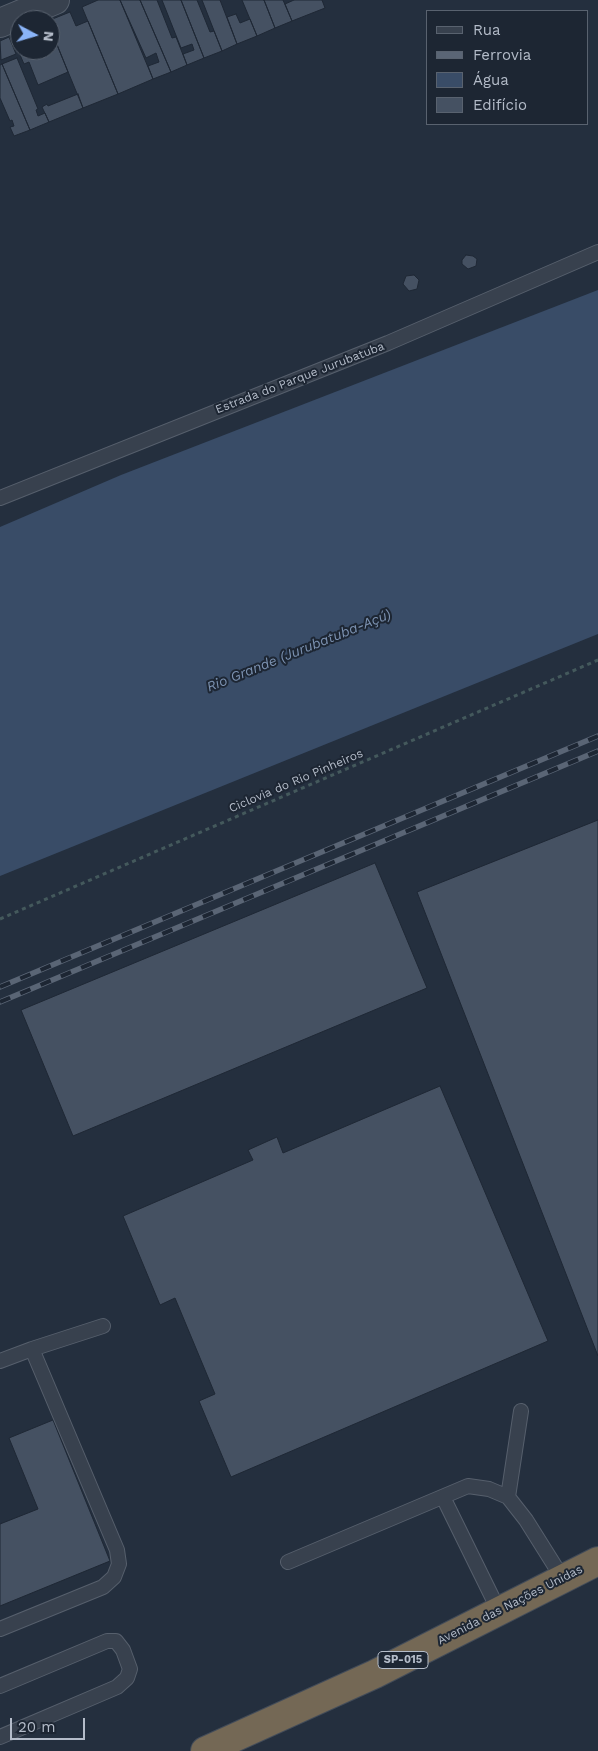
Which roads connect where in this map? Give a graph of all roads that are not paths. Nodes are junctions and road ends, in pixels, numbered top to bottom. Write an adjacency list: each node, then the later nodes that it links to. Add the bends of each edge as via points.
1 (55, 0): 2 (street)
2 (0, 23)
3 (598, 252): 4 (lane, Estrada do Parque Jurubatuba, via 388,344)
4 (0, 498)
5 (103, 1326): 6 (lane)
6 (32, 1349): 7 (lane); 15 (lane, via 117,1550 119,1564 114,1577 103,1587)
7 (0, 1361)
8 (520, 1411): 10 (lane)
9 (443, 1497): 10 (lane, via 468,1486 489,1489); 12 (lane); 14 (lane)
10 (508, 1497): 13 (lane)
11 (598, 1561): 13 (highway, Avenida das Nações Unidas / SP-015)
12 (288, 1562)
13 (564, 1578): 14 (highway, Avenida das Nações Unidas / SP-015)
14 (499, 1611): 18 (highway, Avenida das Nações Unidas / SP-015, via 375,1674)
15 (0, 1629)
16 (0, 1686): 17 (lane, via 106,1641 116,1641 130,1669 127,1678 117,1686)
17 (0, 1737)
18 (205, 1751)

